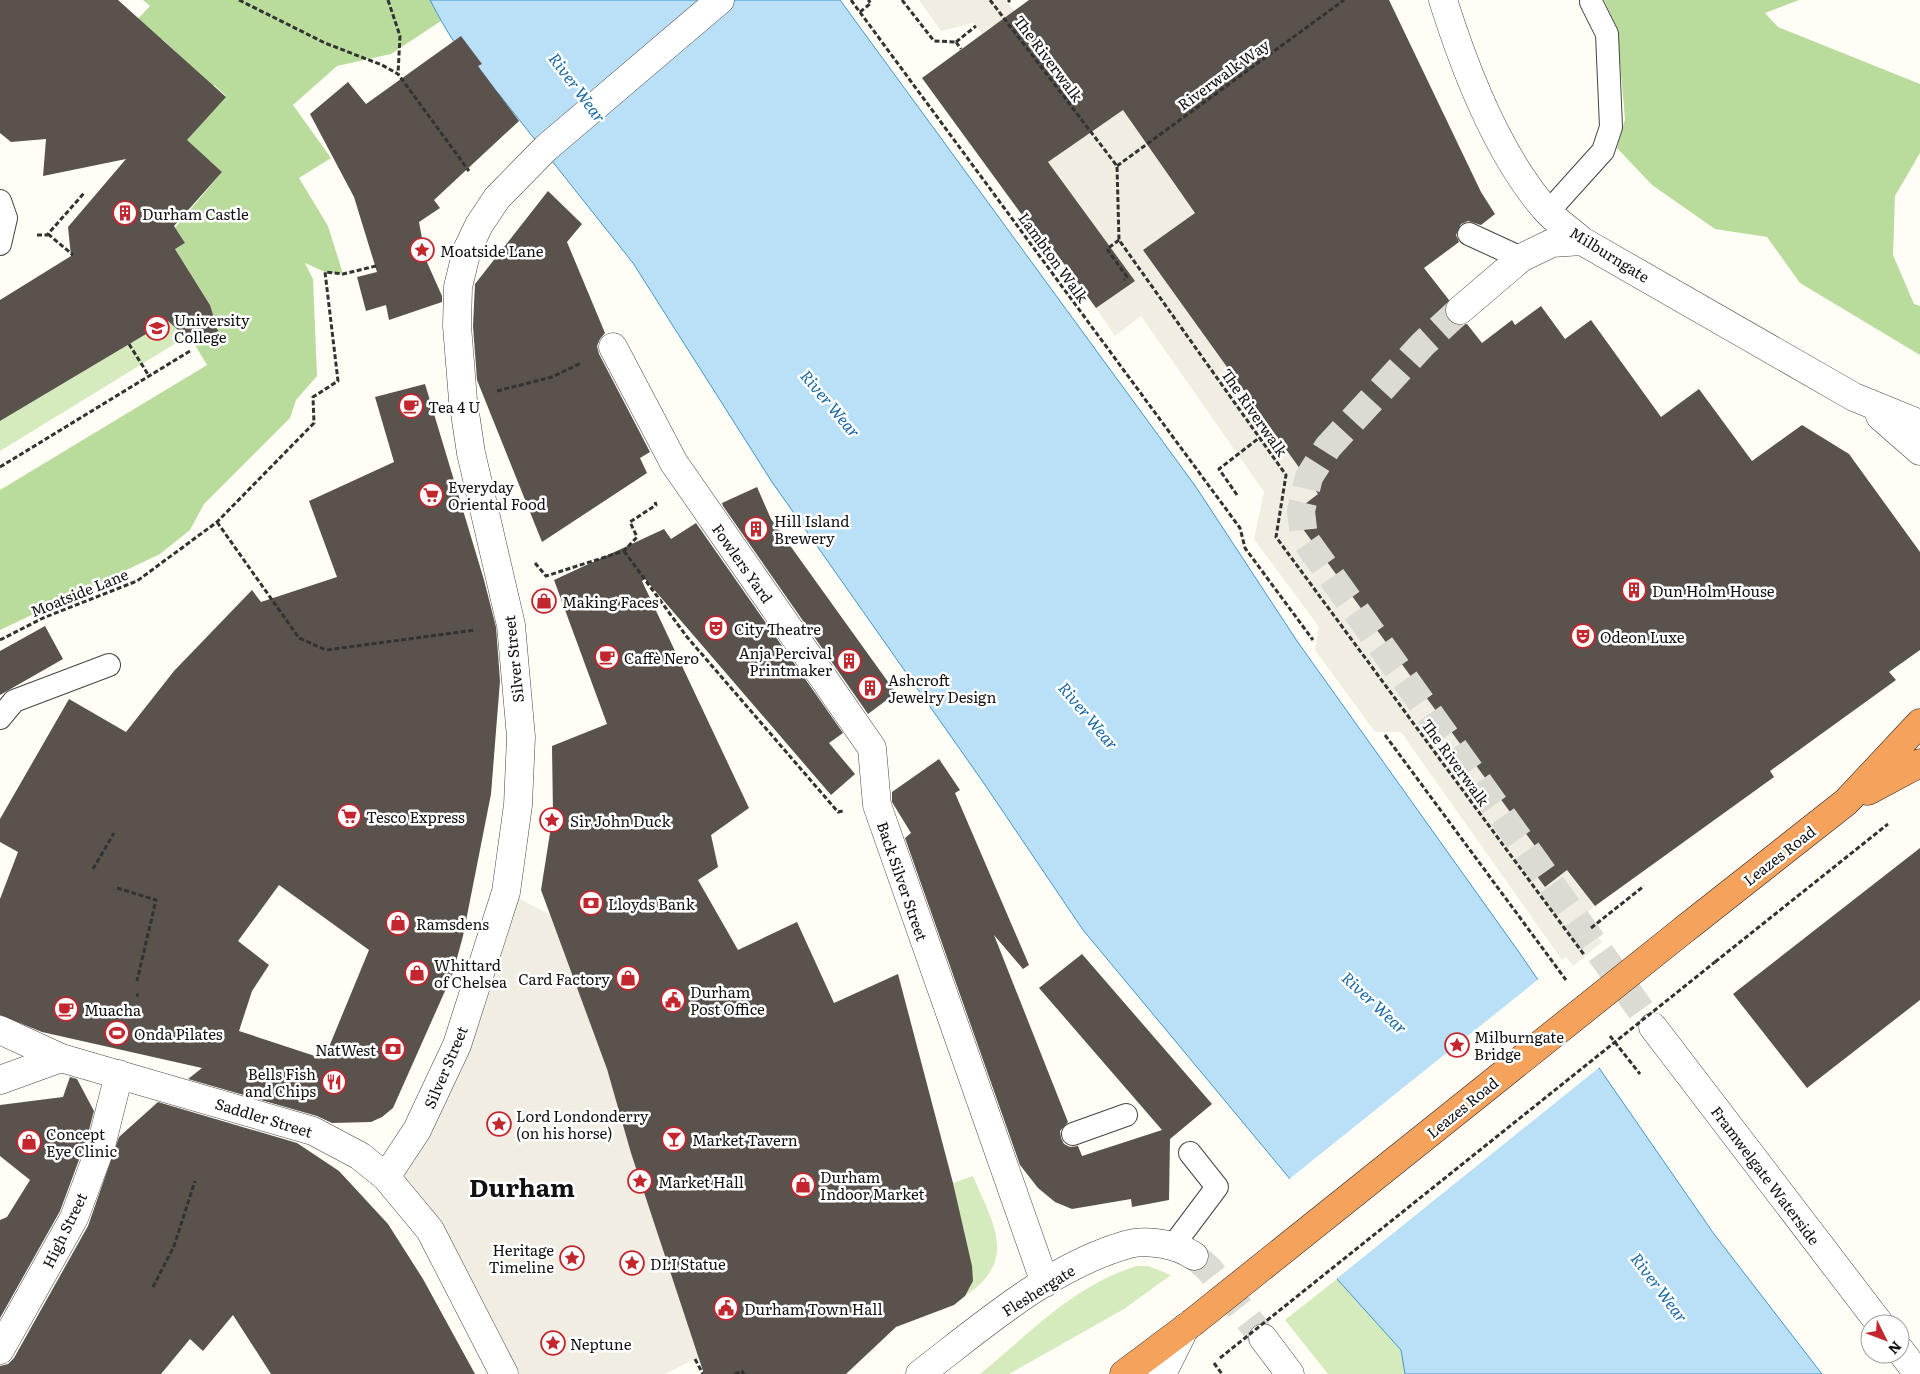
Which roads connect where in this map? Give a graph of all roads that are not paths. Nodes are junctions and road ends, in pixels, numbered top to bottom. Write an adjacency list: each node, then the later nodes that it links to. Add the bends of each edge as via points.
1 (720, 0): 29 (street, Silver Street, via 546,148 497,198 478,225 467,250 458,287 457,326 463,400 471,453 511,625 521,737 518,805 506,892 457,1045 417,1130)
2 (1443, 0): 5 (street, Milburngate, via 1477,94 1510,158)
3 (1591, 2): 5 (lane, via 1607,34 1611,127 1603,151)
4 (0, 201): 8 (lane, via 6,218)
5 (1548, 212): 7 (street, Milburngate)
6 (1469, 234): 9 (lane)
7 (1582, 241): 9 (street, via 1552,243); 12 (street, Milburngate)
8 (0, 244)
9 (1521, 258): 10 (street)
10 (1460, 310)
11 (613, 347): 20 (street, Fowlers Yard, via 674,463 872,748)
12 (1854, 397): 13 (street, Milburngate); 14 (street, Milburngate)
13 (1920, 424)
14 (1920, 451)
15 (109, 665): 16 (lane, via 14,701)
16 (0, 718)
17 (1920, 722): 19 (highway, Leazes Road)
18 (1920, 763): 19 (highway, Leazes Road)
19 (1846, 802): 33 (highway, Leazes Road, bridge)
20 (877, 805): 31 (street, Back Silver Street, via 1009,1159)
21 (1653, 1027): 32 (street, Framwelgate Waterside)
22 (0, 1030): 23 (street, Saddler Street)
23 (61, 1058): 24 (street, Saddler Street); 25 (street)
24 (119, 1074): 29 (street, Saddler Street, via 313,1131 360,1156); 35 (street, High Street, via 101,1146 74,1218)
25 (0, 1080)
26 (1126, 1115): 27 (lane)
27 (1073, 1134)
28 (1190, 1153): 30 (lane, via 1217,1187)
29 (386, 1177): 37 (street, Saddler Street, via 430,1230)
30 (1183, 1252): 31 (street, Fleshergate, via 1153,1243 1130,1244 1083,1261)
31 (1045, 1283): 38 (street, Fleshergate)
32 (1872, 1314)
33 (1188, 1326): 39 (highway, Leazes Road); 40 (street)
34 (1263, 1338): 41 (street)
35 (0, 1350)
36 (1910, 1363): 42 (street)
37 (504, 1374)
38 (920, 1374)
39 (1124, 1374)
40 (1162, 1374)
41 (1290, 1374)
42 (1918, 1374)

